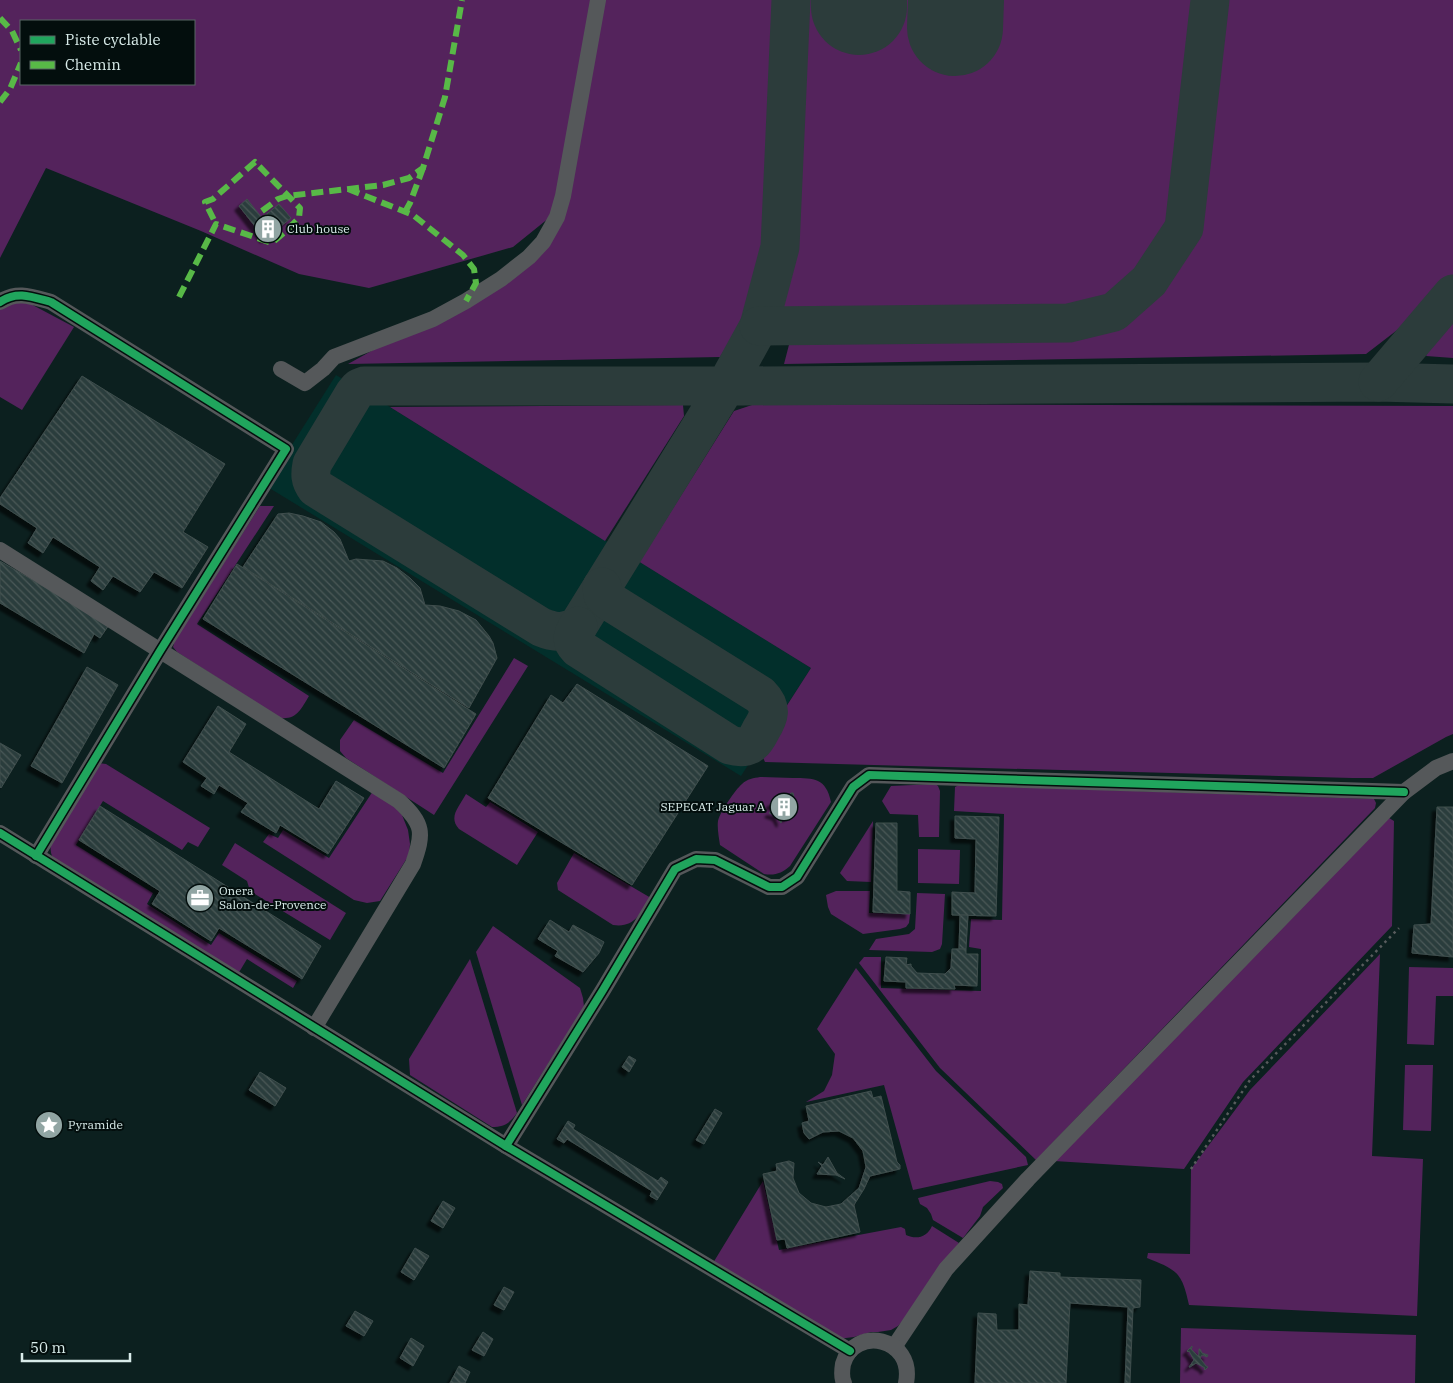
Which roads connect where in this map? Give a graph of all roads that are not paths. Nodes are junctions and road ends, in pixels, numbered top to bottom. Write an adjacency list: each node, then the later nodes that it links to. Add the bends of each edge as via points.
1 (598, 0): 3 (street, via 563,196 557,218 543,242 501,279 466,301 433,319 334,357 305,383)
2 (4, 296): 5 (street, via 24,294 51,302 286,449)
3 (281, 368)
4 (0, 550): 5 (street)
5 (160, 651): 9 (street); 10 (street, via 399,801 419,826 421,843 413,864)
6 (1453, 762): 7 (street, via 1436,768)
7 (1404, 792): 11 (street, via 869,775 853,787 797,877 782,887 769,887 715,860 696,859 675,869); 12 (street, via 1028,1179 946,1269)
8 (0, 833): 9 (street)
9 (36, 856): 10 (street)
10 (314, 1028): 11 (street)
11 (506, 1146): 13 (street)
12 (894, 1347): 13 (street, via 876,1340 866,1341); 15 (street, via 906,1364)
13 (850, 1351): 14 (street, via 842,1370)
14 (844, 1383)
15 (906, 1383)

